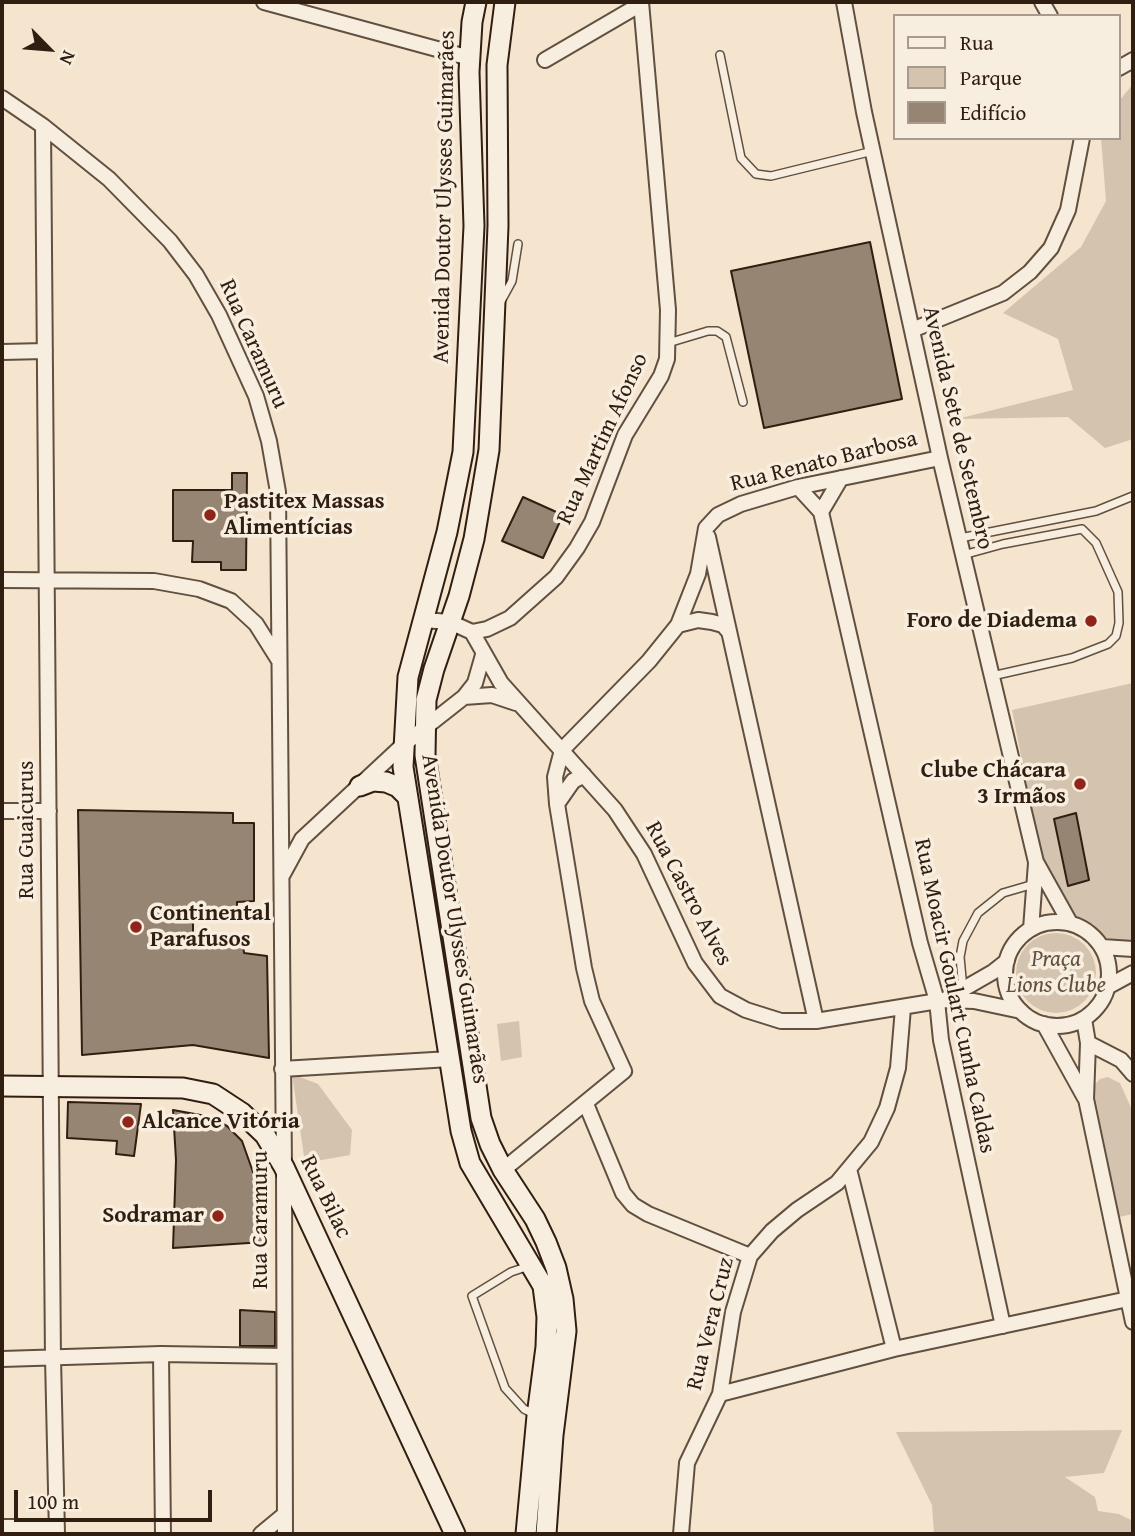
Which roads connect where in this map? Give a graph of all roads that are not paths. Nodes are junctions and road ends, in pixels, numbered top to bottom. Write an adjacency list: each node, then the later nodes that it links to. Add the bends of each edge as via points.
1 (264, 2): 9 (street)
2 (476, 2): 9 (main road, Avenida Doutor Ulysses Guimarães)
3 (844, 2): 7 (street, Avenida Sete de Setembro)
4 (856, 2): 7 (street)
5 (641, 3): 10 (street); 18 (street, Rua Martim Afonso)
6 (503, 6): 16 (main road, Avenida Doutor Ulysses Guimarães, via 497,65)
7 (846, 18): 14 (street, Avenida Sete de Setembro)
8 (720, 55): 14 (lane, via 741,158 756,174 771,176)
9 (470, 58): 32 (main road, Avenida Doutor Ulysses Guimarães, via 474,226 463,452)
10 (545, 60)
11 (2, 98): 12 (street, Rua Caramuru)
12 (43, 126): 19 (street, Rua Guaicurus); 38 (street, Rua Caramuru, via 109,179 170,241 219,315 251,384 269,441 278,492)
13 (1082, 140): 17 (street, via 1068,210 1051,248 1030,272 1003,293)
14 (873, 151): 17 (street, Avenida Sete de Setembro)
15 (517, 244): 16 (lane, via 512,281)
16 (495, 310): 33 (main road, Avenida Doutor Ulysses Guimarães, via 489,450 462,585)
17 (912, 330): 22 (street, Avenida Sete de Setembro)
18 (668, 342): 21 (lane, via 708,331 726,337); 35 (street, Rua Martim Afonso, via 661,376 625,435 596,514 577,548 556,577 520,610 487,629)
19 (45, 351): 20 (street); 30 (street, Rua Guaicurus)
20 (2, 352)
21 (743, 402)
22 (940, 458): 23 (street, Rua Renato Barbosa); 28 (street, Avenida Sete de Setembro)
23 (841, 478): 24 (street, Rua Renato Barbosa); 26 (street)
24 (798, 487): 26 (street, Rua Moacir Goulart Cunha Caldas); 27 (street, Rua Renato Barbosa, via 727,509)
25 (1133, 496): 28 (lane, via 1096,511)
26 (821, 512): 64 (street, Rua Moacir Goulart Cunha Caldas, via 920,943)
27 (706, 528): 34 (street, via 698,574); 36 (street)
28 (959, 538): 29 (street, Avenida Sete de Setembro)
29 (963, 555): 39 (street, Avenida Sete de Setembro); 39 (lane, via 1082,529 1096,543 1118,592 1116,636 1108,644 1072,658)
30 (47, 579): 31 (street); 38 (street, via 154,581 200,589 231,601 256,624); 50 (street, Rua Guaicurus)
31 (2, 580)
32 (423, 620): 33 (street); 43 (main road, Avenida Doutor Ulysses Guimarães, via 408,677)
33 (450, 622): 35 (street); 42 (main road, Avenida Doutor Ulysses Guimarães, via 429,690)
34 (678, 625): 36 (street, via 698,620 723,625); 44 (street, via 649,662)
35 (472, 632): 37 (street, Rua Castro Alves)
36 (729, 632): 68 (street)
37 (483, 655): 40 (street, via 475,683); 41 (street, Rua Castro Alves)
38 (279, 661): 51 (street, Rua Caramuru)
39 (992, 676): 53 (street, Avenida Sete de Setembro)
40 (464, 697): 41 (street, via 492,695); 42 (street)
41 (517, 704): 44 (street, Rua Castro Alves)
42 (425, 727): 43 (street); 80 (main road, Avenida Doutor Ulysses Guimarães, via 425,755 481,1118)
43 (403, 745): 46 (street); 47 (main road, Avenida Doutor Ulysses Guimarães)
44 (562, 750): 45 (street, Rua Castro Alves); 48 (street, via 555,777)
45 (583, 775): 48 (street); 68 (street, Rua Castro Alves, via 615,810 644,854 695,963 720,996 781,1021)
46 (360, 786): 47 (main road, via 386,782); 52 (street)
47 (407, 796): 71 (main road, Avenida Doutor Ulysses Guimarães)
48 (556, 804): 77 (street, via 592,1001 624,1071)
49 (2, 811): 50 (street)
50 (49, 811): 74 (street, Rua Guaicurus)
51 (281, 822): 52 (street); 54 (street, Rua Caramuru)
52 (302, 839): 54 (street)
53 (1036, 862): 55 (street, Avenida Sete de Setembro); 56 (street, Avenida Sete de Setembro)
54 (281, 878): 72 (street, Rua Caramuru)
55 (1034, 884): 57 (street, Avenida Sete de Setembro); 63 (lane, via 1003,893 978,913 960,957)
56 (1070, 923): 57 (street); 58 (street, via 1083,928)
57 (1031, 929): 60 (street, via 1020,937)
58 (1102, 947): 59 (street); 62 (street, via 1109,973)
59 (1133, 949)
60 (1007, 961): 63 (street, Rua Castro Alves); 66 (street, via 1007,988)
61 (1133, 973): 62 (street)
62 (1107, 987): 67 (street)
63 (964, 989): 64 (street, Rua Castro Alves)
64 (941, 1001): 65 (street, Rua Castro Alves); 66 (street, Rua Castro Alves, via 974,1001); 85 (street, Rua Moacir Goulart Cunha Caldas, via 941,1040)
65 (903, 1008): 68 (street, Rua Castro Alves); 79 (street, Rua Vera Cruz, via 898,1068 887,1108 872,1142)
66 (1021, 1011): 69 (street)
67 (1083, 1019): 69 (street); 70 (street)
68 (816, 1021)
69 (1044, 1024): 76 (street)
70 (1088, 1043): 73 (street, via 1121,1060); 76 (street)
71 (450, 1059): 72 (street); 82 (main road, Avenida Doutor Ulysses Guimarães, via 470,1163)
72 (282, 1069): 78 (street, Rua Caramuru)
73 (1133, 1074)
74 (51, 1085): 75 (main road, Rua Bilac); 78 (main road, Rua Bilac, via 183,1088 213,1094 265,1135); 89 (street, Rua Guaicurus)
75 (2, 1086)
76 (1086, 1099): 83 (street)
77 (586, 1104): 80 (street); 81 (street, via 623,1193 633,1205)
78 (284, 1167): 88 (street, Rua Caramuru); 99 (main road, Rua Bilac)
79 (849, 1169): 81 (street, Rua Vera Cruz, via 772,1231); 86 (street)
80 (503, 1170): 101 (main road, Avenida Doutor Ulysses Guimarães, via 546,1242 563,1298 566,1331)
81 (750, 1256): 91 (street, Rua Vera Cruz, via 733,1312)
82 (532, 1265): 92 (main road, Avenida Doutor Ulysses Guimarães, via 542,1286 547,1317); 92 (lane, via 472,1296 505,1388)
83 (1128, 1299): 84 (street); 85 (street)
84 (1133, 1322)
85 (1003, 1326): 86 (street)
86 (894, 1349): 91 (street)
87 (161, 1354): 88 (street); 89 (street); 96 (street)
88 (284, 1356): 93 (street, Rua Caramuru)
89 (53, 1358): 90 (street); 95 (street, Rua Guaicurus)
90 (2, 1359)
91 (720, 1394): 102 (street, Rua Vera Cruz, via 687,1463)
92 (537, 1416): 100 (main road, Avenida Doutor Ulysses Guimarães)
93 (284, 1515): 97 (street); 98 (street, Rua Caramuru)
94 (2, 1527): 95 (street)
95 (57, 1531)
96 (163, 1534)
97 (261, 1534)
98 (285, 1534)
99 (455, 1534)
100 (526, 1534)
101 (546, 1534)
102 (681, 1534)

